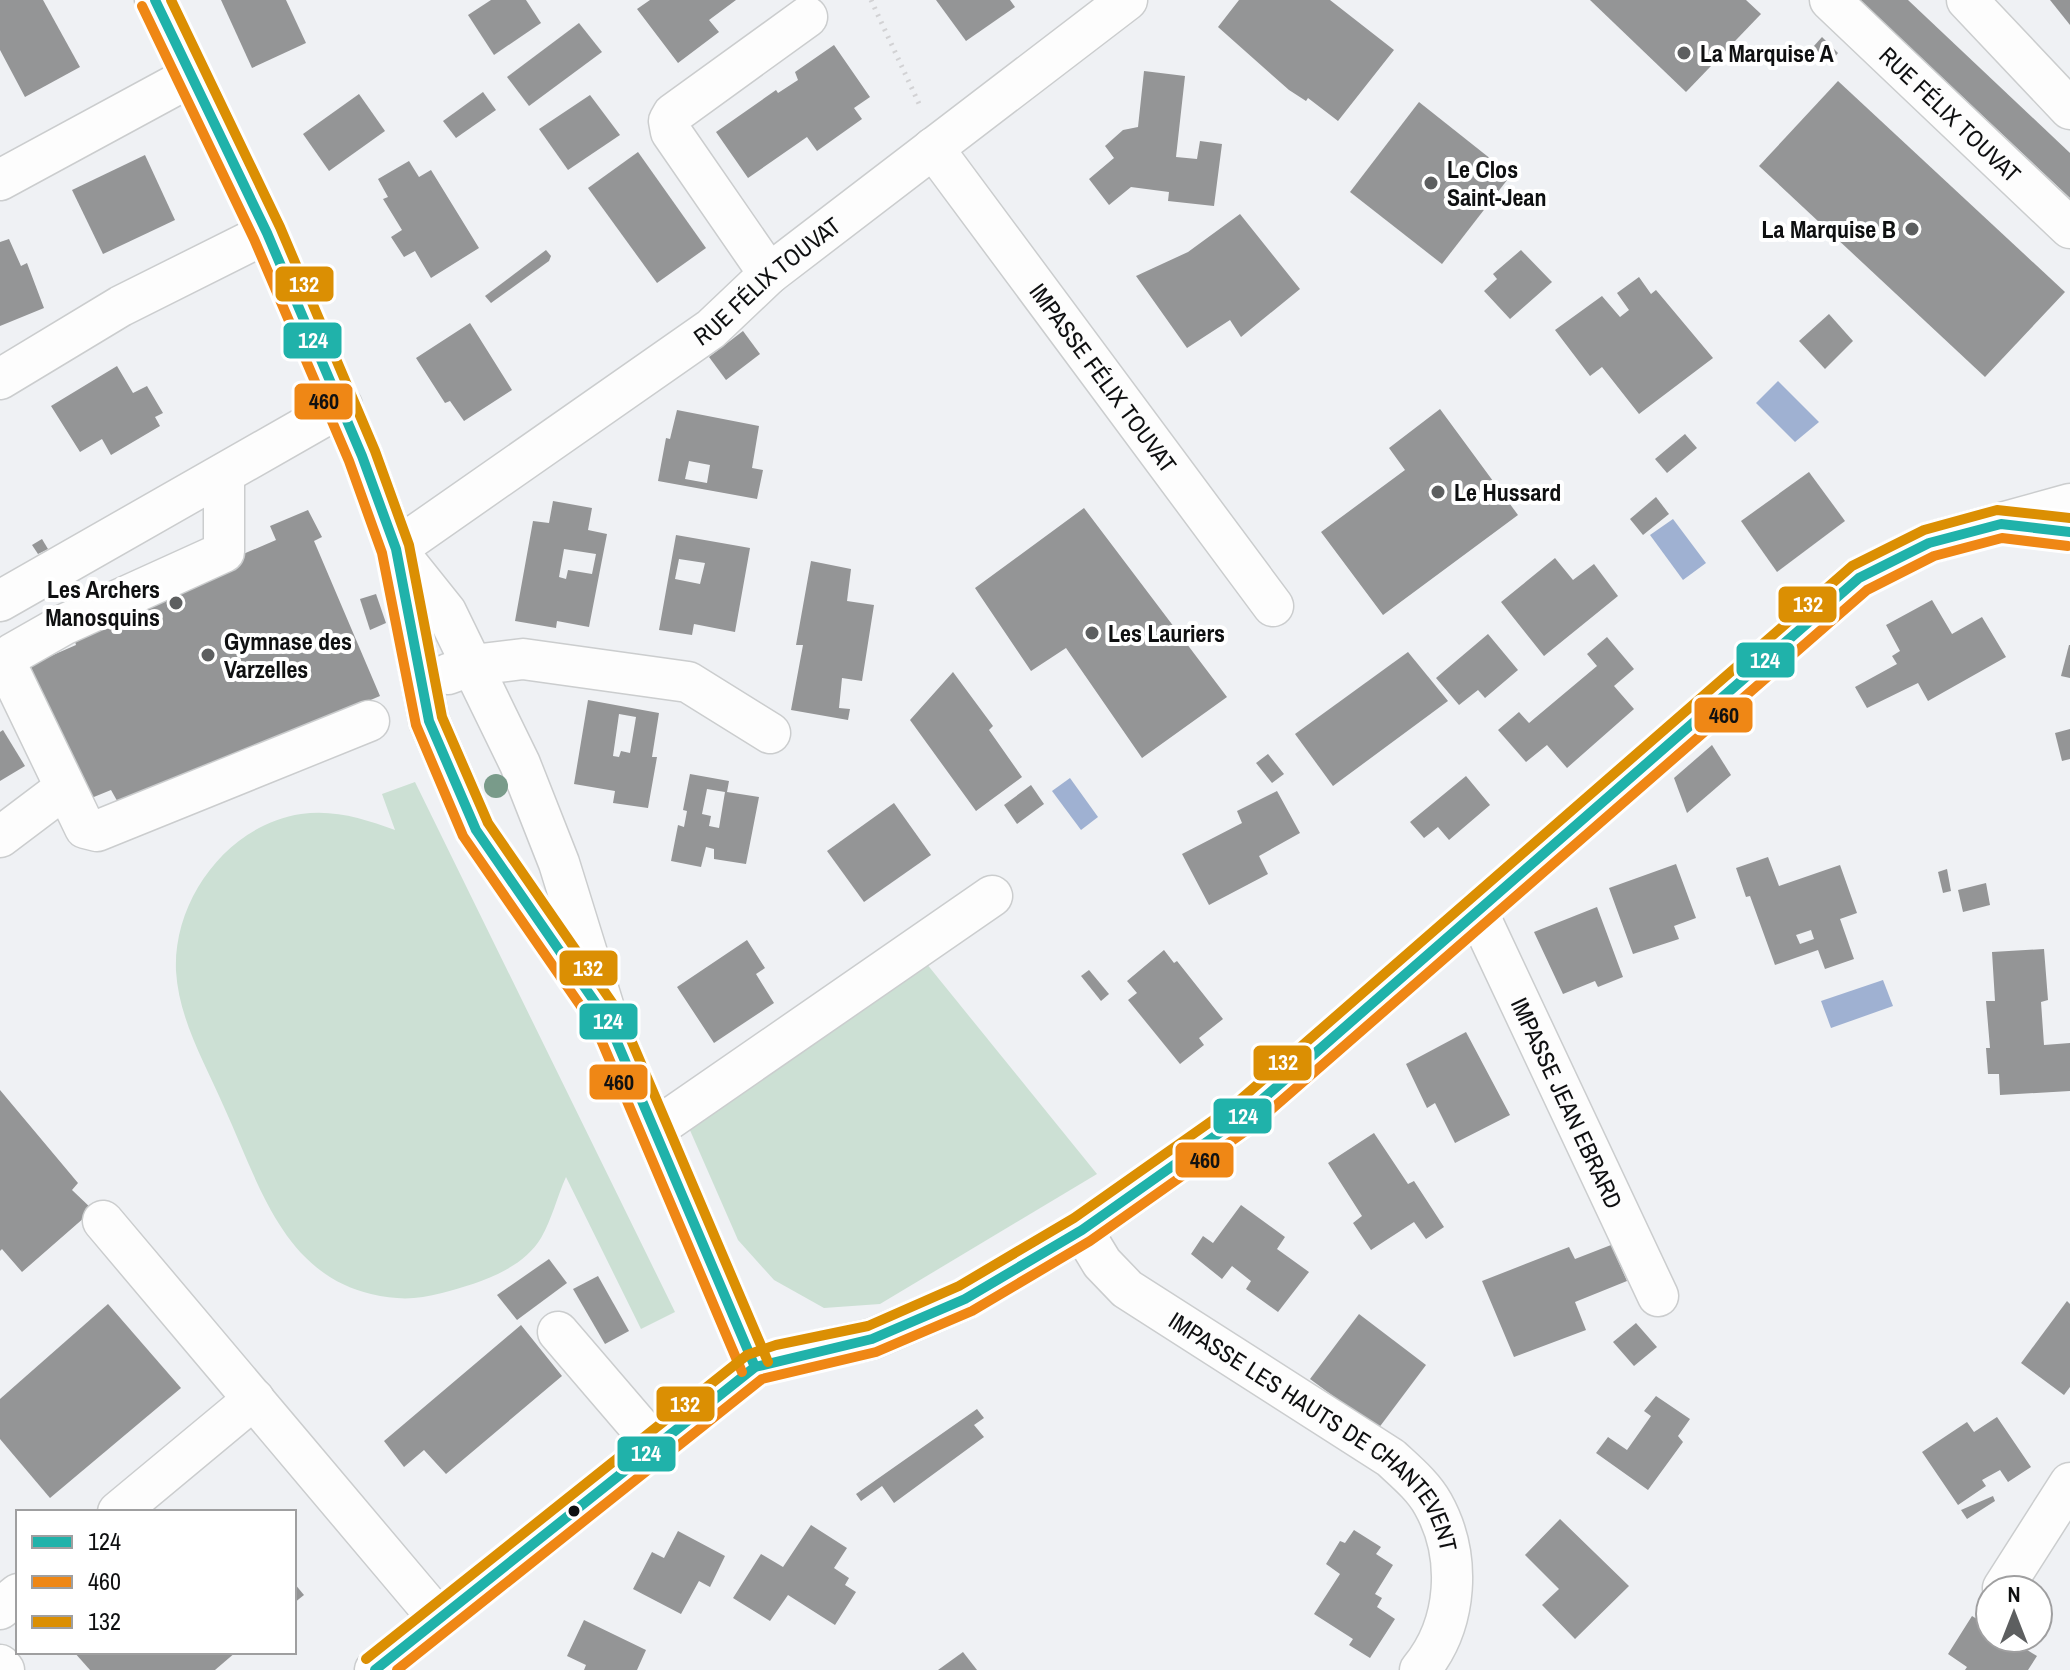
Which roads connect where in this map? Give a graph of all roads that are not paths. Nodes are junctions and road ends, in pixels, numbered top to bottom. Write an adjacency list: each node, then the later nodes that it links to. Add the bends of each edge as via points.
1 (155, 0): 6 (street)
2 (1127, 0): 8 (street, RUE FÉLIX TOUVAT)
3 (1830, 0): 10 (street, RUE FÉLIX TOUVAT)
4 (1967, 0): 7 (street)
5 (807, 17): 12 (street, via 669,121 671,132)
6 (190, 77): 9 (street); 11 (street)
7 (2070, 109)
8 (937, 145): 12 (street, RUE FÉLIX TOUVAT); 21 (street, IMPASSE FÉLIX TOUVAT)
9 (0, 180)
10 (2070, 228)
11 (267, 233): 13 (street, via 121,306); 14 (street)
12 (769, 274): 19 (street, RUE FÉLIX TOUVAT, via 711,329)
13 (0, 379)
14 (342, 406): 15 (street); 19 (street)
15 (224, 474): 20 (street); 26 (street, via 224,552 63,625 5,662)
16 (2070, 504): 17 (street)
17 (2001, 524): 18 (street); 31 (street, via 1929,543 1859,578)
18 (2070, 532)
19 (396, 549): 22 (street, via 446,612); 23 (street)
20 (0, 601)
21 (1273, 606)
22 (473, 665): 23 (street, via 448,674); 25 (street, via 538,659 688,682); 28 (street)
23 (424, 705): 29 (street, via 476,830)
24 (369, 721): 26 (street, via 97,831 85,828)
25 (770, 733)
26 (65, 788): 27 (street)
27 (0, 837)
28 (559, 863): 29 (street, via 543,880); 32 (street)
29 (512, 883): 32 (street)
30 (992, 896): 33 (street)
31 (1477, 911): 35 (street, via 1242,1117); 36 (street, IMPASSE JEAN EBRARD)
32 (608, 1021): 33 (street)
33 (655, 1129): 38 (street)
34 (103, 1221): 39 (street)
35 (1082, 1230): 38 (street, via 965,1299 894,1331); 50 (street, IMPASSE LES HAUTS DE CHANTEVENT, via 1102,1263 1127,1289 1391,1458 1417,1482 1442,1526 1453,1571 1451,1606 1438,1643)
36 (1658, 1296)
37 (558, 1332): 40 (street)
38 (755, 1367): 40 (street)
39 (254, 1399): 42 (street); 46 (street)
40 (655, 1445): 46 (street)
41 (2070, 1483): 43 (street)
42 (120, 1510)
43 (2012, 1574)
44 (16, 1596): 45 (street)
45 (0, 1609)
46 (438, 1618): 49 (street)
47 (0, 1665): 48 (street)
48 (4, 1670)
49 (376, 1670)
50 (1420, 1670)

